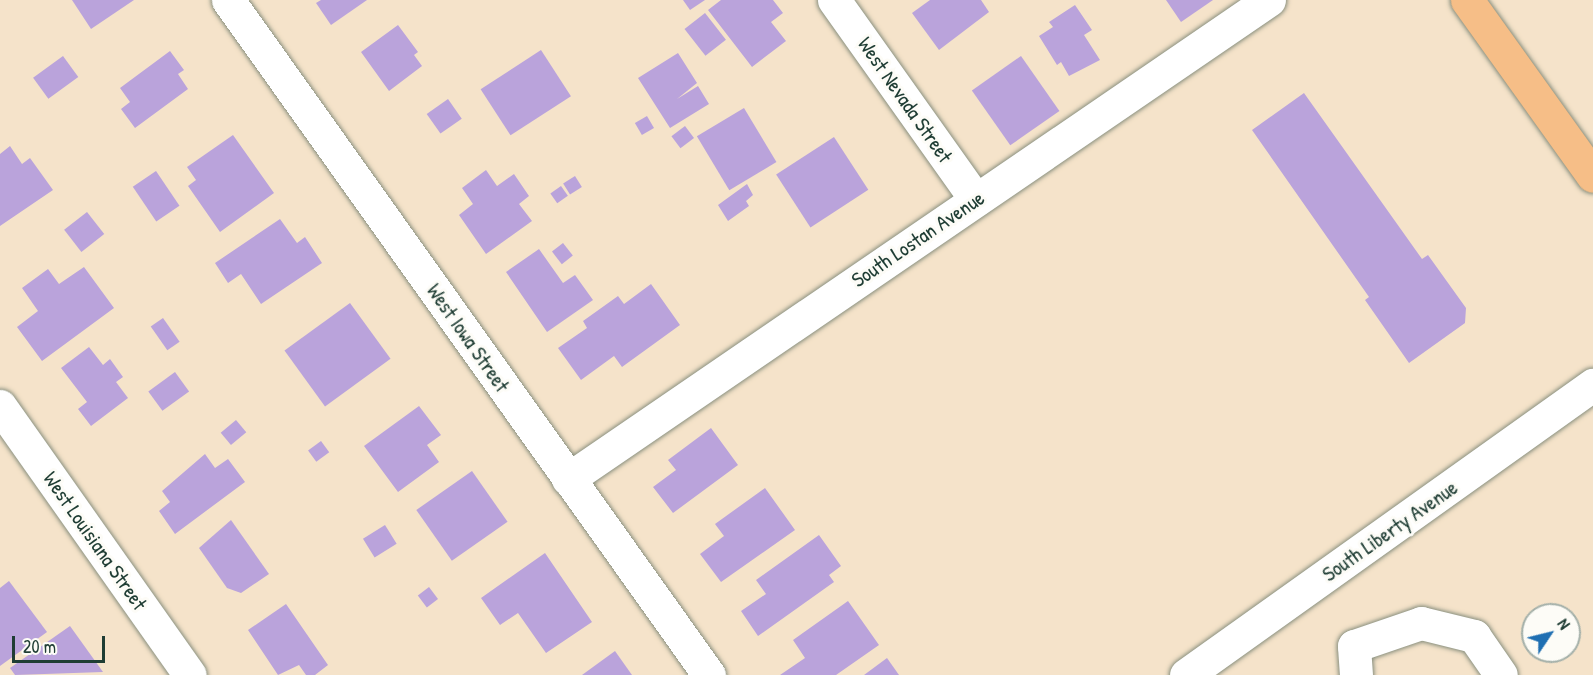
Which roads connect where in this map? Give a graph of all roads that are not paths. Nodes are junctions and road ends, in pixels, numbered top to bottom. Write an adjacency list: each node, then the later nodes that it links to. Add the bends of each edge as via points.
1 (228, 0): 9 (street, West Iowa Street)
2 (834, 0): 6 (street, West Nevada Street)
3 (1269, 0): 6 (street, South Lostan Avenue)
4 (1467, 0): 5 (main road)
5 (1587, 155)
6 (976, 200): 9 (street, South Lostan Avenue)
7 (1593, 385): 12 (street, South Liberty Avenue)
8 (0, 406): 10 (street, West Louisiana Street)
9 (568, 479): 11 (street, West Iowa Street)
10 (190, 675)
11 (709, 675)
12 (1186, 675)
13 (1356, 675): 14 (street, via 1354,646 1421,623 1474,636)
14 (1501, 675)

